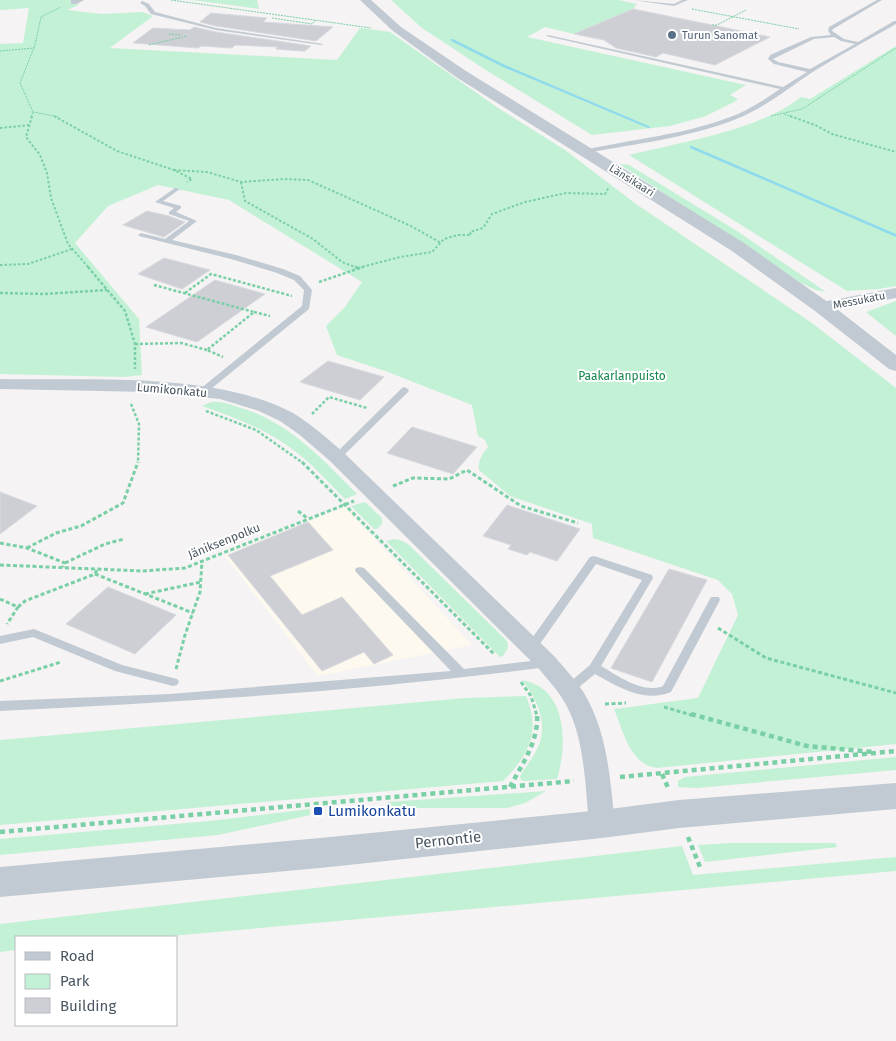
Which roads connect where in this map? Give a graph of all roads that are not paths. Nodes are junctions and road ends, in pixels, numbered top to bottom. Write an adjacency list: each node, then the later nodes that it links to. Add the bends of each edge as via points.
1 (366, 0): 13 (street, Länsikaari, via 396,30)
2 (635, 0): 3 (lane, via 674,5)
3 (686, 0)
4 (880, 0): 8 (lane, via 831,28)
5 (142, 2): 10 (lane, via 153,13 216,29)
6 (896, 22): 9 (lane)
7 (548, 36): 12 (lane)
8 (835, 36): 9 (lane); 11 (lane, via 813,38 770,59)
9 (858, 43): 11 (lane)
10 (321, 44)
11 (811, 71): 12 (lane)
12 (786, 88): 13 (lane, via 733,118 672,135)
13 (586, 151): 18 (street, Länsikaari, via 738,247)
14 (177, 189): 16 (lane, via 158,202 179,207 171,213 194,221)
15 (142, 235): 16 (lane)
16 (166, 241): 22 (lane, via 280,271 297,278 308,290 306,307 237,363)
17 (896, 293): 18 (street, Messukatu)
18 (822, 307): 19 (street, Länsikaari)
19 (896, 365)
20 (0, 384): 22 (street, Lumikonkatu, via 131,387)
21 (405, 390): 23 (lane)
22 (202, 400): 23 (street, Lumikonkatu, via 262,406 310,434)
23 (338, 457): 27 (street, Lumikonkatu, via 381,491)
24 (360, 570): 30 (lane)
25 (716, 600): 29 (lane, via 662,693 632,687)
26 (0, 640): 31 (lane, via 34,633 119,668)
27 (531, 648): 28 (street, Lumikonkatu); 29 (lane, via 594,559 648,578)
28 (547, 663): 30 (lane); 32 (street, Lumikonkatu)
29 (594, 668): 32 (lane)
30 (461, 674): 33 (lane, via 170,698)
31 (173, 682)
32 (569, 689): 35 (street, Lumikonkatu, via 586,724)
33 (0, 706)
34 (896, 796): 35 (street, Pernontie, via 679,814)
35 (602, 824): 36 (street, Pernontie)
36 (0, 882)

